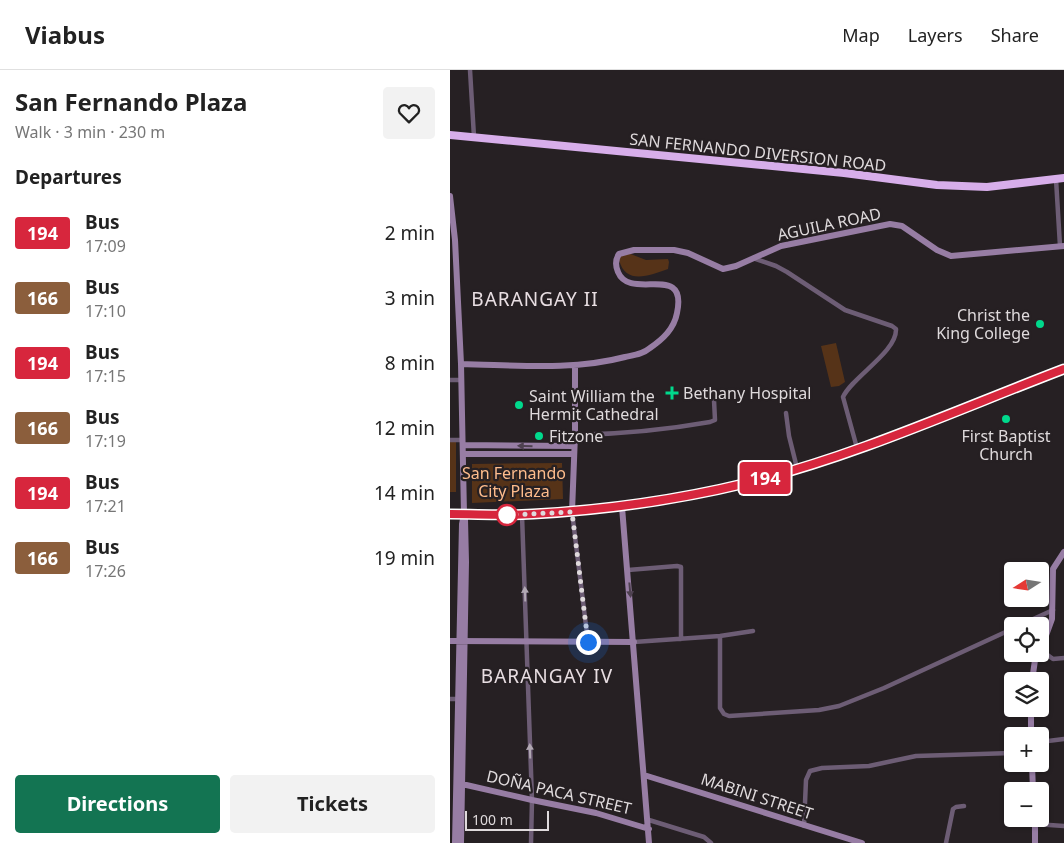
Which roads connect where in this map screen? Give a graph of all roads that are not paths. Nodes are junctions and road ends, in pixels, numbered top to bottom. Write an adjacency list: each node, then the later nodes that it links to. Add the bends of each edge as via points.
1 (470, 70): 3 (street)
2 (450, 135): 3 (highway, SAN FERNANDO DIVERSION ROAD)
3 (474, 137): 4 (highway, SAN FERNANDO DIVERSION ROAD, via 937,185 986,187)
4 (1060, 178): 7 (street)
5 (450, 196): 6 (street)
6 (453, 240): 9 (street)
7 (1062, 246): 8 (street, AGUILA ROAD, via 951,256 936,250 902,226 890,224 782,246)
8 (753, 258): 10 (street, AGUILA ROAD, via 723,269 674,250 634,250 619,254 616,265 624,281 660,284 674,289 679,297 675,321 669,332 646,352 596,364); 20 (street, via 787,272 845,310 896,329 894,340 843,397)
9 (461, 364): 10 (street); 13 (street)
10 (575, 365): 16 (street)
11 (1064, 369): 20 (main road)
12 (450, 380): 13 (street)
13 (461, 380): 18 (street)
14 (714, 400): 16 (street, via 715,420 710,422 645,431)
15 (786, 413): 23 (street)
16 (575, 435): 19 (street)
17 (450, 440): 18 (street)
18 (462, 442): 19 (street, one-way to 18); 21 (street)
19 (574, 446): 22 (street)
20 (856, 448): 23 (main road)
21 (463, 454): 22 (street); 27 (street)
22 (573, 454): 25 (street)
23 (797, 468): 24 (main road, via 680,498)
24 (622, 507): 25 (main road); 30 (street)
25 (572, 512): 28 (main road); 41 (street)
26 (450, 514): 27 (main road)
27 (464, 514): 28 (main road); 39 (street)
28 (522, 515): 40 (street, one-way to 28)
29 (1064, 552): 31 (street, via 1053,569)
30 (628, 570): 37 (street, via 681,567); 42 (street, one-way to 42)
31 (1053, 610): 32 (street); 33 (street)
32 (1038, 617)
33 (1049, 630)
34 (753, 631): 36 (street)
35 (1004, 633): 36 (street, via 839,706 729,716 720,708)
36 (720, 636): 37 (street)
37 (681, 638): 42 (street)
38 (450, 641): 39 (street)
39 (462, 642): 40 (street); 46 (street); 51 (street)
40 (527, 642): 41 (street); 53 (street, one-way to 40)
41 (588, 642): 42 (street)
42 (634, 642): 50 (street)
43 (1049, 657): 44 (street)
44 (1064, 658)
45 (450, 699): 46 (street)
46 (458, 699): 52 (street)
47 (1064, 739): 48 (street)
48 (1049, 741)
49 (1004, 753): 57 (street, via 916,756 869,766 810,771 806,780)
50 (644, 775): 55 (street); 57 (street, MABINI STREET)
51 (462, 784): 53 (street, DOÑA PACA STREET); 62 (street)
52 (453, 800): 61 (street)
53 (532, 800): 60 (street, DOÑA PACA STREET, via 596,813); 63 (street)
54 (964, 806): 67 (street, via 953,809)
55 (649, 820): 60 (street); 65 (street, via 704,837)
56 (1049, 823): 58 (street)
57 (804, 826): 66 (street, MABINI STREET)
58 (1064, 826)
59 (1035, 827): 68 (street)
60 (649, 829): 64 (street)
61 (455, 843)
62 (461, 843)
63 (531, 843)
64 (650, 843)
65 (711, 843)
66 (862, 843)
67 (946, 843)
68 (1035, 843)

